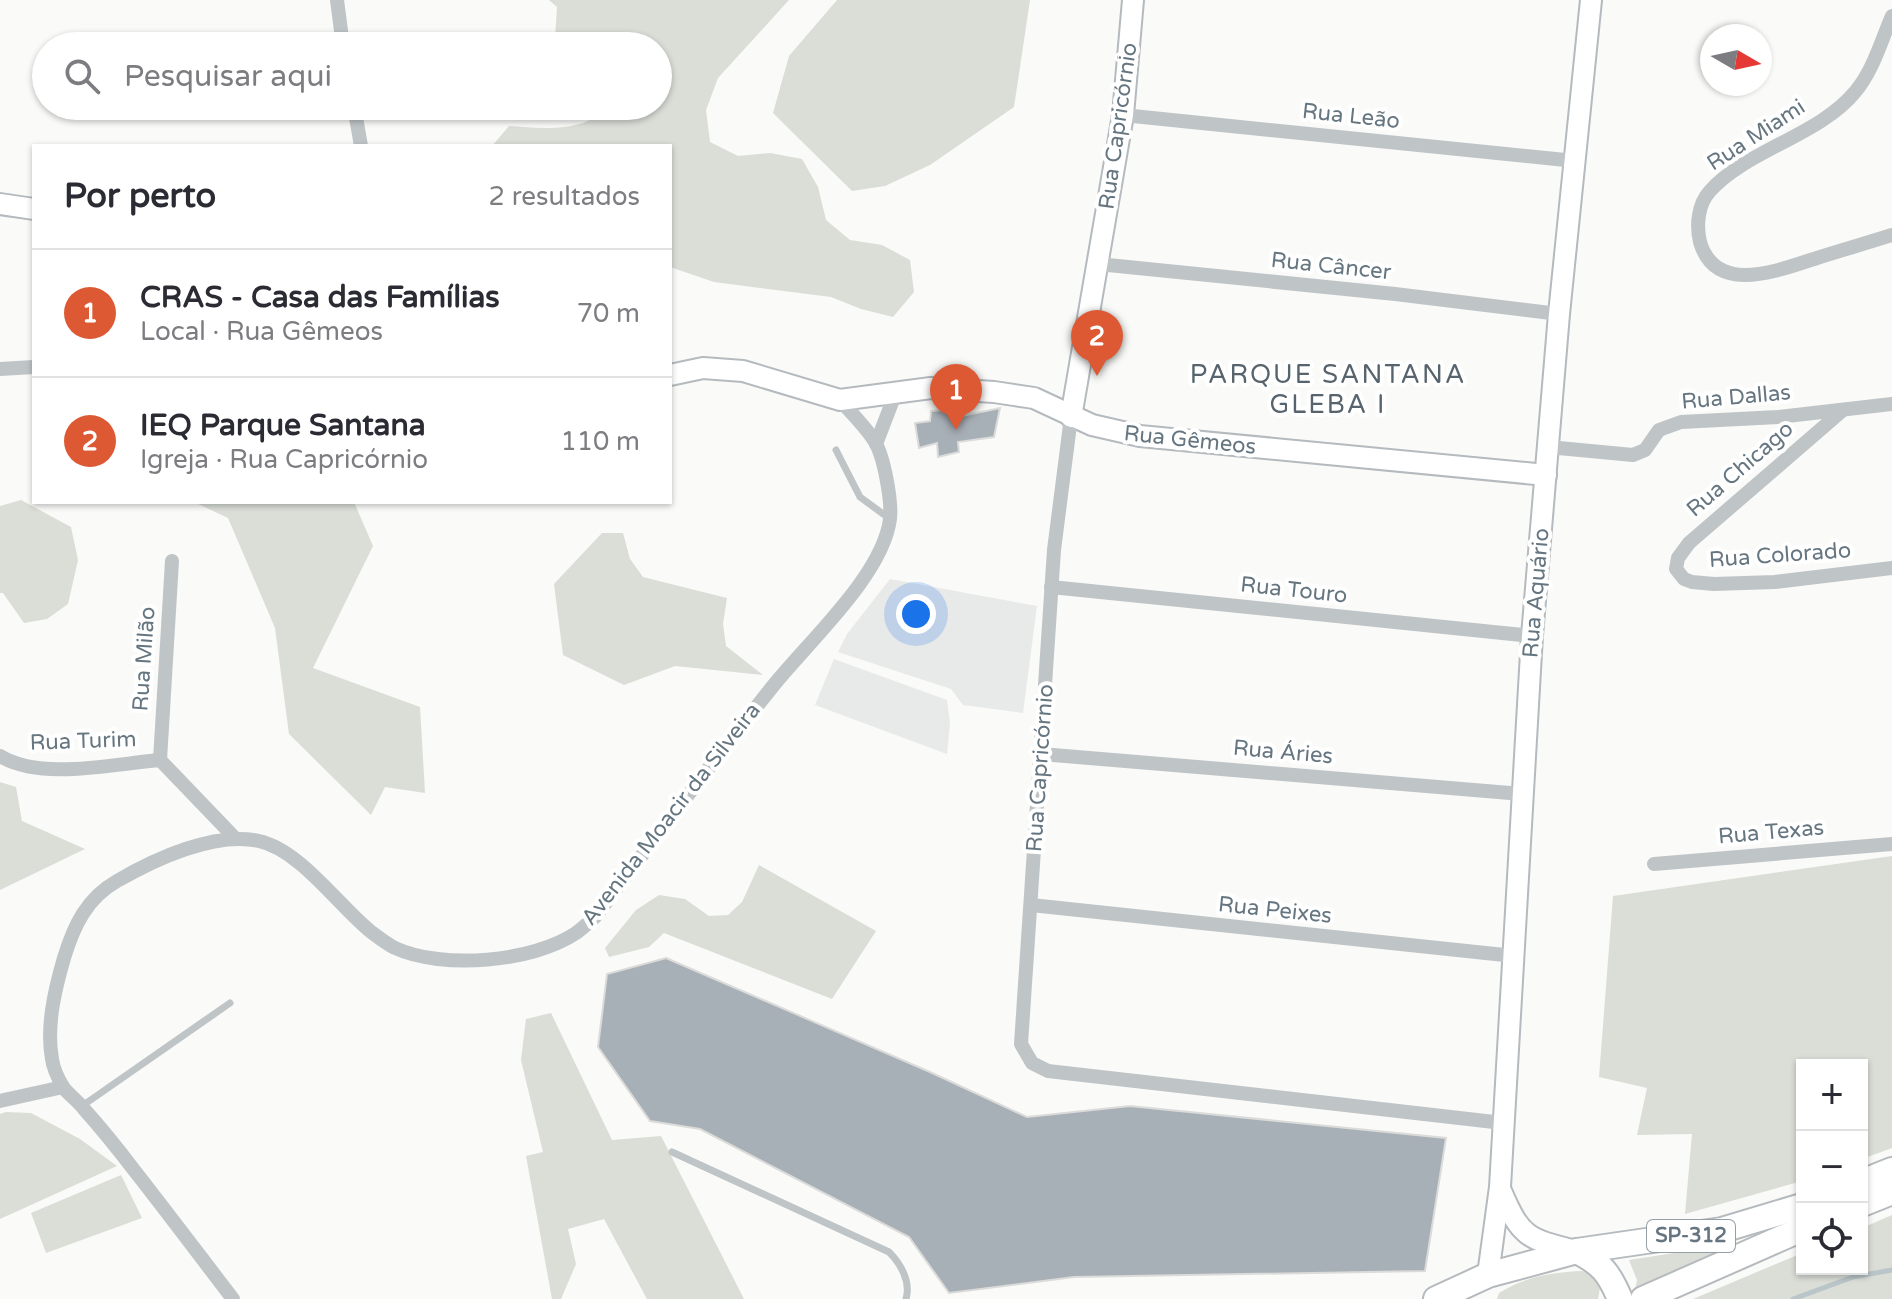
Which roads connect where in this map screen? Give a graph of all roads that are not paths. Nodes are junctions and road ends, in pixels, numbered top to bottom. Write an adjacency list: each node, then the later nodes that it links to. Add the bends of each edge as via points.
1 (337, 0): 6 (street)
2 (1133, 0): 7 (street, Rua Capricórnio)
3 (1583, 0): 4 (street)
4 (1591, 0): 10 (street, Rua Aquário)
5 (1892, 16): 13 (street, Rua Miami, via 1865,80 1846,103 1723,178 1699,210 1699,225 1700,242 1718,268 1755,276)
6 (341, 32)
7 (1123, 115): 10 (street, Rua Leão); 14 (street, Rua Capricórnio)
8 (356, 120): 9 (street)
9 (361, 144)
10 (1575, 161): 15 (street, Rua Aquário)
11 (0, 204): 12 (street)
12 (32, 209)
13 (1892, 235)
14 (1098, 264): 15 (street, Rua Câncer); 23 (street, Rua Capricórnio)
15 (1559, 314): 25 (street, Rua Aquário)
16 (32, 367): 17 (street)
17 (0, 369)
18 (672, 375): 20 (street, via 703,368 743,371)
19 (896, 392): 20 (street, Rua Gêmeos); 23 (street, Rua Gêmeos, via 994,392 1034,398); 24 (street)
20 (840, 400): 24 (street, Avenida Moacir da Silveira)
21 (1892, 404): 22 (street, Rua Dallas)
22 (1843, 410): 25 (street, Rua Dallas, via 1681,422 1659,430 1645,450 1633,455); 31 (street, Rua Chicago, via 1689,543)
23 (1071, 417): 27 (street, Rua Gêmeos, via 1140,436); 32 (street, Rua Capricórnio)
24 (876, 444): 28 (street, Avenida Moacir da Silveira)
25 (1548, 447): 27 (street, Rua Aquário)
26 (836, 450): 28 (lane, via 860,497)
27 (1546, 475): 33 (street, Rua Aquário)
28 (890, 519): 38 (street, Avenida Moacir da Silveira, via 858,585 775,683 595,917 553,945 523,955 475,960 434,958 394,948 285,852 262,841)
29 (172, 561): 36 (street, Rua Milão)
30 (1892, 568): 31 (street, Rua Colorado, via 1714,584 1684,579)
31 (1676, 569)
32 (1051, 587): 33 (street, Rua Touro); 34 (street, Rua Capricórnio)
33 (1532, 636): 37 (street, Rua Aquário)
34 (1041, 754): 37 (street, Rua Áries); 41 (street, Rua Capricórnio)
35 (0, 756): 36 (street, Rua Turim, via 44,769)
36 (160, 760): 38 (street, Rua Turim)
37 (1522, 794): 42 (street, Rua Aquário)
38 (234, 837): 44 (street, Avenida Moacir da Silveira, via 206,842 123,878 100,891 83,912 58,978 51,1018 52,1061)
39 (1892, 844): 40 (street, Rua Texas)
40 (1654, 864)
41 (1031, 905): 42 (street, Rua Peixes); 47 (street, Rua Capricórnio, via 1021,1044 1040,1069)
42 (1514, 956): 47 (street, Rua Aquário)
43 (230, 1003): 46 (lane)
44 (63, 1087): 45 (street); 46 (street, Avenida Moacir da Silveira)
45 (0, 1101)
46 (82, 1106): 60 (street, Avenida Moacir da Silveira)
47 (1503, 1123): 51 (street, Rua Aquário)
48 (672, 1152): 59 (lane, via 889,1252 900,1264)
49 (1892, 1170): 50 (main road)
50 (1868, 1180)
51 (1500, 1187): 56 (street, via 1520,1229 1531,1238); 58 (street, Rua Aquário)
52 (1892, 1192): 53 (main road)
53 (1864, 1203)
54 (1796, 1208): 56 (main road, SP-312, via 1722,1230)
55 (1796, 1232): 57 (main road, SP-312)
56 (1577, 1251): 58 (main road, SP-312); 63 (main road, via 1607,1272)
57 (1684, 1281): 64 (main road, SP-312); 65 (main road)
58 (1485, 1287): 62 (main road, SP-312)
59 (908, 1295): 61 (lane)
60 (233, 1299)
61 (916, 1299)
62 (1436, 1299)
63 (1620, 1299)
64 (1643, 1299)
65 (1667, 1299)

